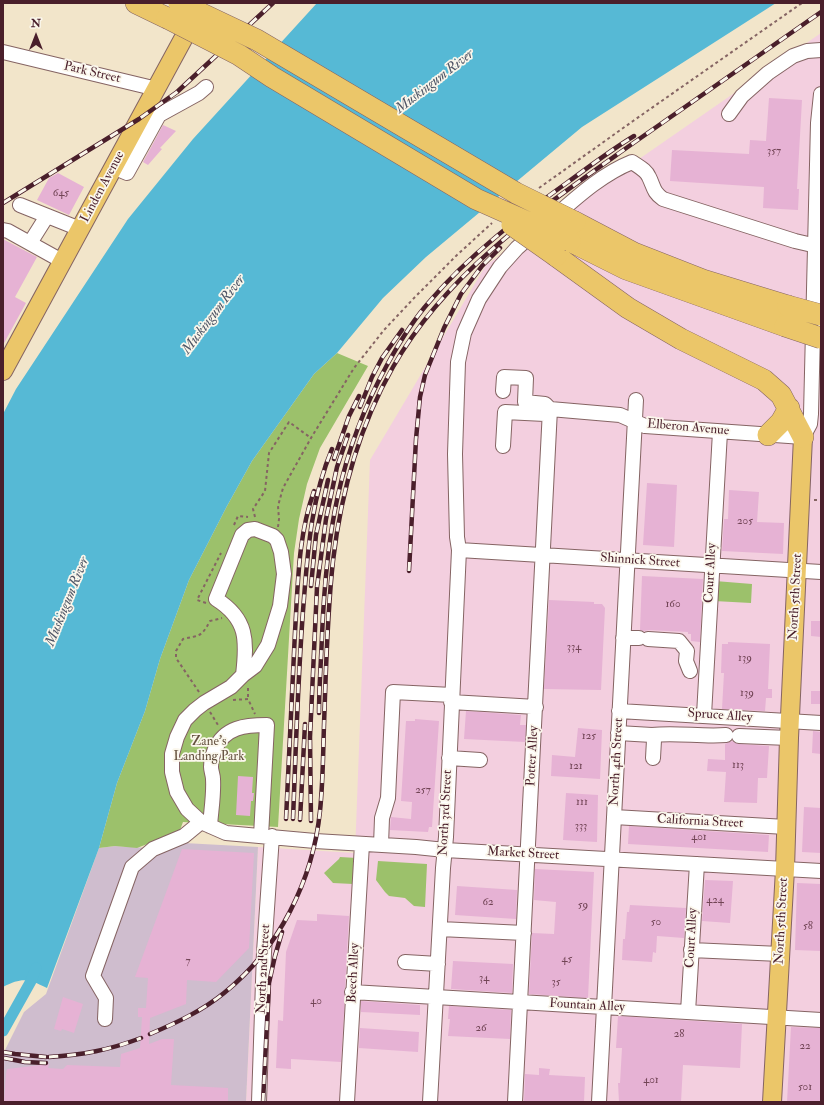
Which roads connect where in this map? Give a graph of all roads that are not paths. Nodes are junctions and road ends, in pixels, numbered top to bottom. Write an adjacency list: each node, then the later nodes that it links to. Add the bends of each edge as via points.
1 (136, 3): 3 (highway)
2 (203, 3): 7 (main road, Linden Avenue)
3 (173, 10): 11 (highway, bridge, via 272,77); 16 (highway, bridge, via 257,40 516,193)
4 (821, 50): 10 (street, via 793,56 768,73 742,96)
5 (3, 52): 7 (street, Park Street)
6 (206, 87): 9 (street, via 199,93)
7 (157, 89): 9 (main road, Linden Avenue)
8 (821, 94): 18 (street, North 5th Street, via 818,123)
9 (152, 112): 14 (main road, Linden Avenue, via 113,168)
10 (729, 114)
11 (476, 198): 16 (highway, bridge); 26 (highway, bridge, via 635,312 681,339 764,380 781,395)
12 (20, 205): 13 (street)
13 (47, 216): 14 (street); 17 (street)
14 (80, 228): 19 (main road, Linden Avenue)
15 (3, 230): 17 (street)
16 (573, 232): 20 (highway, via 703,280)
17 (30, 243): 19 (street)
18 (818, 246): 31 (street, North 5th Street, via 811,419); 33 (street, North 3rd Street, via 795,242 662,199 653,189 644,170 632,162 619,167 581,194 517,248 500,267 479,299 464,333 458,362 455,454)
19 (62, 262): 23 (main road, Linden Avenue)
20 (786, 316): 21 (highway, bridge); 22 (highway, bridge)
21 (821, 316)
22 (821, 338)
23 (3, 371)
24 (503, 391): 27 (street, via 504,376 526,378 525,402 545,404)
25 (636, 400): 28 (street, North 4th Street)
26 (789, 408): 30 (highway, via 781,422); 31 (highway)
27 (550, 409): 28 (street, Elberon Avenue, via 620,415); 32 (street, via 545,414 505,412); 34 (street, Potter Alley)
28 (635, 421): 29 (street, Elberon Avenue, via 645,426); 35 (street, North 4th Street)
29 (720, 432): 30 (street, Elberon Avenue); 36 (street, Court Alley)
30 (768, 435): 31 (street, Elberon Avenue)
31 (803, 437): 37 (main road, North 5th Street)
32 (503, 446)
33 (459, 550): 34 (street, Shinnick Street); 42 (street, North 3rd Street)
34 (543, 555): 35 (street, Shinnick Street); 43 (street, Potter Alley)
35 (627, 560): 36 (street, Shinnick Street); 39 (street, North 4th Street)
36 (712, 565): 37 (street, Shinnick Street); 45 (street, Court Alley)
37 (798, 571): 38 (street, Shinnick Street); 47 (main road, North 5th Street)
38 (821, 572)
39 (623, 638): 40 (street, via 679,641 687,651 686,661); 44 (street, North 4th Street)
40 (690, 670)
41 (242, 675): 41 (street, via 255,666 268,645 282,597 284,574 279,544 273,536 256,529 248,530 242,535 216,599 228,606 242,629 246,646); 54 (street, via 231,687 204,703 185,720 176,737 172,772 177,792 187,808)
42 (452, 699): 43 (street); 50 (street, North 3rd Street); 58 (street, via 393,692 388,798 382,818)
43 (536, 707): 60 (street, Potter Alley)
44 (620, 711): 45 (street, Spruce Alley); 48 (street, North 4th Street)
45 (704, 715): 47 (street, Spruce Alley)
46 (821, 722): 47 (street, Spruce Alley)
47 (790, 730): 49 (street, via 711,736); 55 (main road, North 5th Street)
48 (618, 733): 49 (street); 53 (street, North 4th Street)
49 (652, 734): 51 (street)
50 (449, 758): 52 (street); 59 (street, North 3rd Street)
51 (653, 758)
52 (480, 760)
53 (614, 817): 55 (street, California Street); 61 (street, North 4th Street)
54 (205, 824): 56 (street, Market Street, via 226,833); 56 (street, North 2nd Street, via 213,779 213,753 224,734 234,729 267,725); 77 (street, via 184,836 153,848 132,867 93,976 106,998)
55 (786, 827): 63 (main road, North 5th Street)
56 (267, 836): 57 (street, Market Street); 79 (street, North 2nd Street)
57 (362, 844): 58 (street, Market Street); 71 (street, Beech Alley)
58 (381, 845): 59 (street, Market Street)
59 (445, 850): 60 (street, Market Street); 65 (street, North 3rd Street)
60 (528, 855): 61 (street, Market Street); 66 (street, Potter Alley)
61 (612, 859): 62 (street, Market Street); 74 (street, North 4th Street)
62 (696, 864): 63 (street, Market Street); 67 (street, Court Alley)
63 (784, 869): 64 (street, Market Street); 68 (main road, North 5th Street)
64 (821, 871)
65 (440, 929): 66 (street); 70 (street, North 3rd Street)
66 (524, 933): 73 (street, Potter Alley)
67 (691, 950): 68 (street); 75 (street, Court Alley)
68 (780, 954): 76 (main road, North 5th Street)
69 (405, 962): 70 (street)
70 (438, 964): 72 (street, North 3rd Street)
71 (352, 992): 72 (street, Fountain Alley); 80 (street, Beech Alley)
72 (436, 997): 73 (street, Fountain Alley); 81 (street, North 3rd Street)
73 (520, 1002): 74 (street, Fountain Alley); 82 (street, Potter Alley)
74 (604, 1008): 75 (street, Fountain Alley); 83 (street, North 4th Street)
75 (688, 1012): 76 (street, Fountain Alley)
76 (777, 1017): 78 (street, Fountain Alley); 84 (main road, North 5th Street)
77 (105, 1019)
78 (821, 1020)
79 (259, 1102)
80 (347, 1102)
81 (430, 1102)
82 (515, 1102)
83 (599, 1102)
84 (772, 1102)

